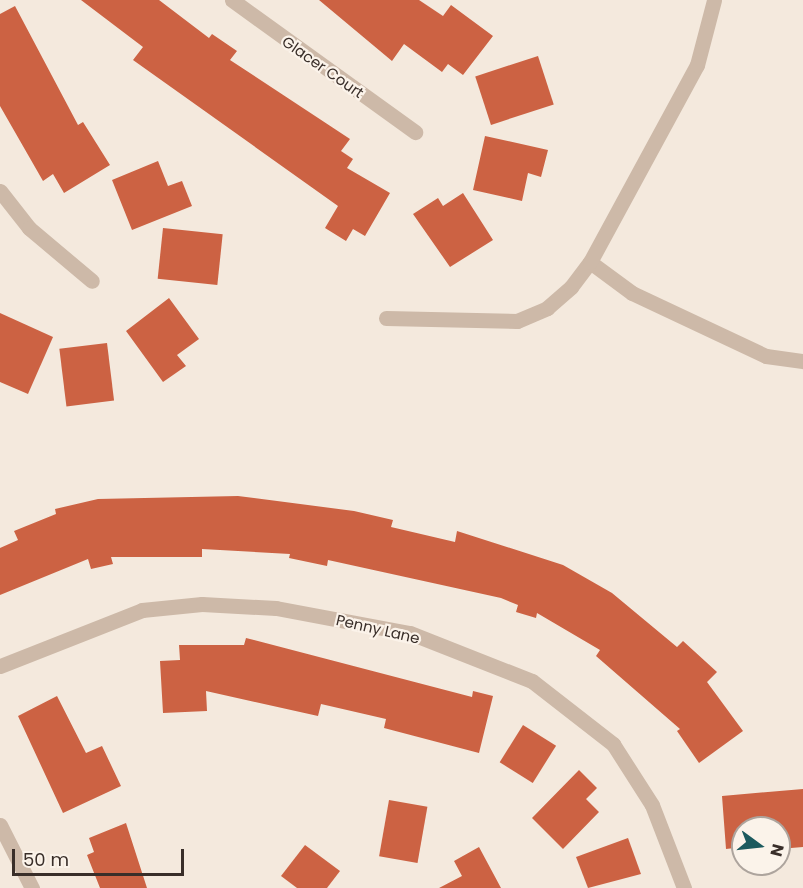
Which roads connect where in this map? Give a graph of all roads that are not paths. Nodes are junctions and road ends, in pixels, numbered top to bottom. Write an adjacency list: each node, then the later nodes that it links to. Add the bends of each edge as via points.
1 (232, 0): 3 (street, Glacer Court)
2 (714, 0): 5 (street, via 697,65)
3 (415, 132)
4 (0, 191): 6 (street, via 29,228)
5 (590, 262): 7 (street, via 547,308 517,321); 8 (street, via 632,293 766,356)
6 (92, 281)
7 (386, 318)
8 (803, 361)
9 (0, 666): 12 (street, Penny Lane, via 142,610 202,604 276,608 410,633 532,681 613,744 652,805)
10 (0, 825): 11 (street)
11 (32, 888)
12 (684, 888)

